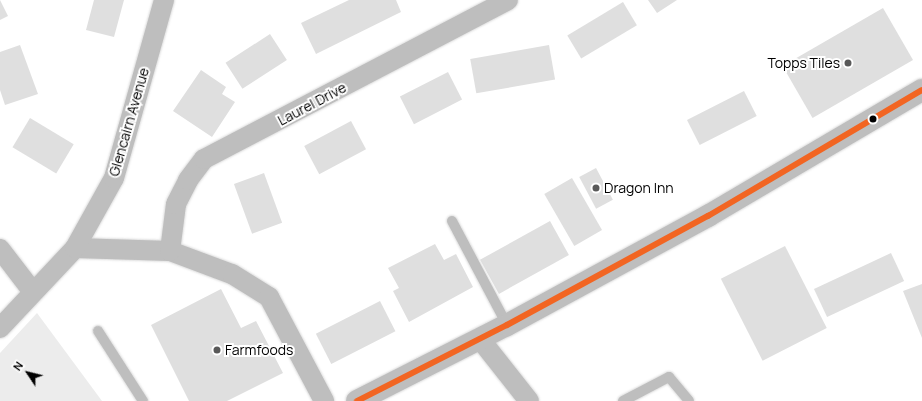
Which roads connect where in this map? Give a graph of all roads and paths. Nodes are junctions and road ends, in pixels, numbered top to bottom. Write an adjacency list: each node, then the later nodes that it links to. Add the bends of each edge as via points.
1 (164, 0): 5 (street, Glencairn Avenue, via 114,178)
2 (508, 0): 7 (street, Laurel Drive, via 204,159 188,180 176,204)
3 (922, 90): 9 (main road, via 708,216)
4 (452, 221): 9 (lane)
5 (75, 248): 7 (street); 8 (street, Glencairn Avenue)
6 (0, 249): 8 (street)
7 (170, 251): 14 (street, via 232,274 269,297)
8 (33, 292): 10 (street, Glencairn Avenue)
9 (507, 325): 12 (main road)
10 (0, 328)
11 (98, 331): 13 (lane)
12 (480, 339): 15 (main road); 16 (street)
13 (144, 401)
14 (324, 401)
15 (357, 401)
16 (529, 401)
17 (623, 401): 18 (lane, via 669,377)
18 (689, 401)

